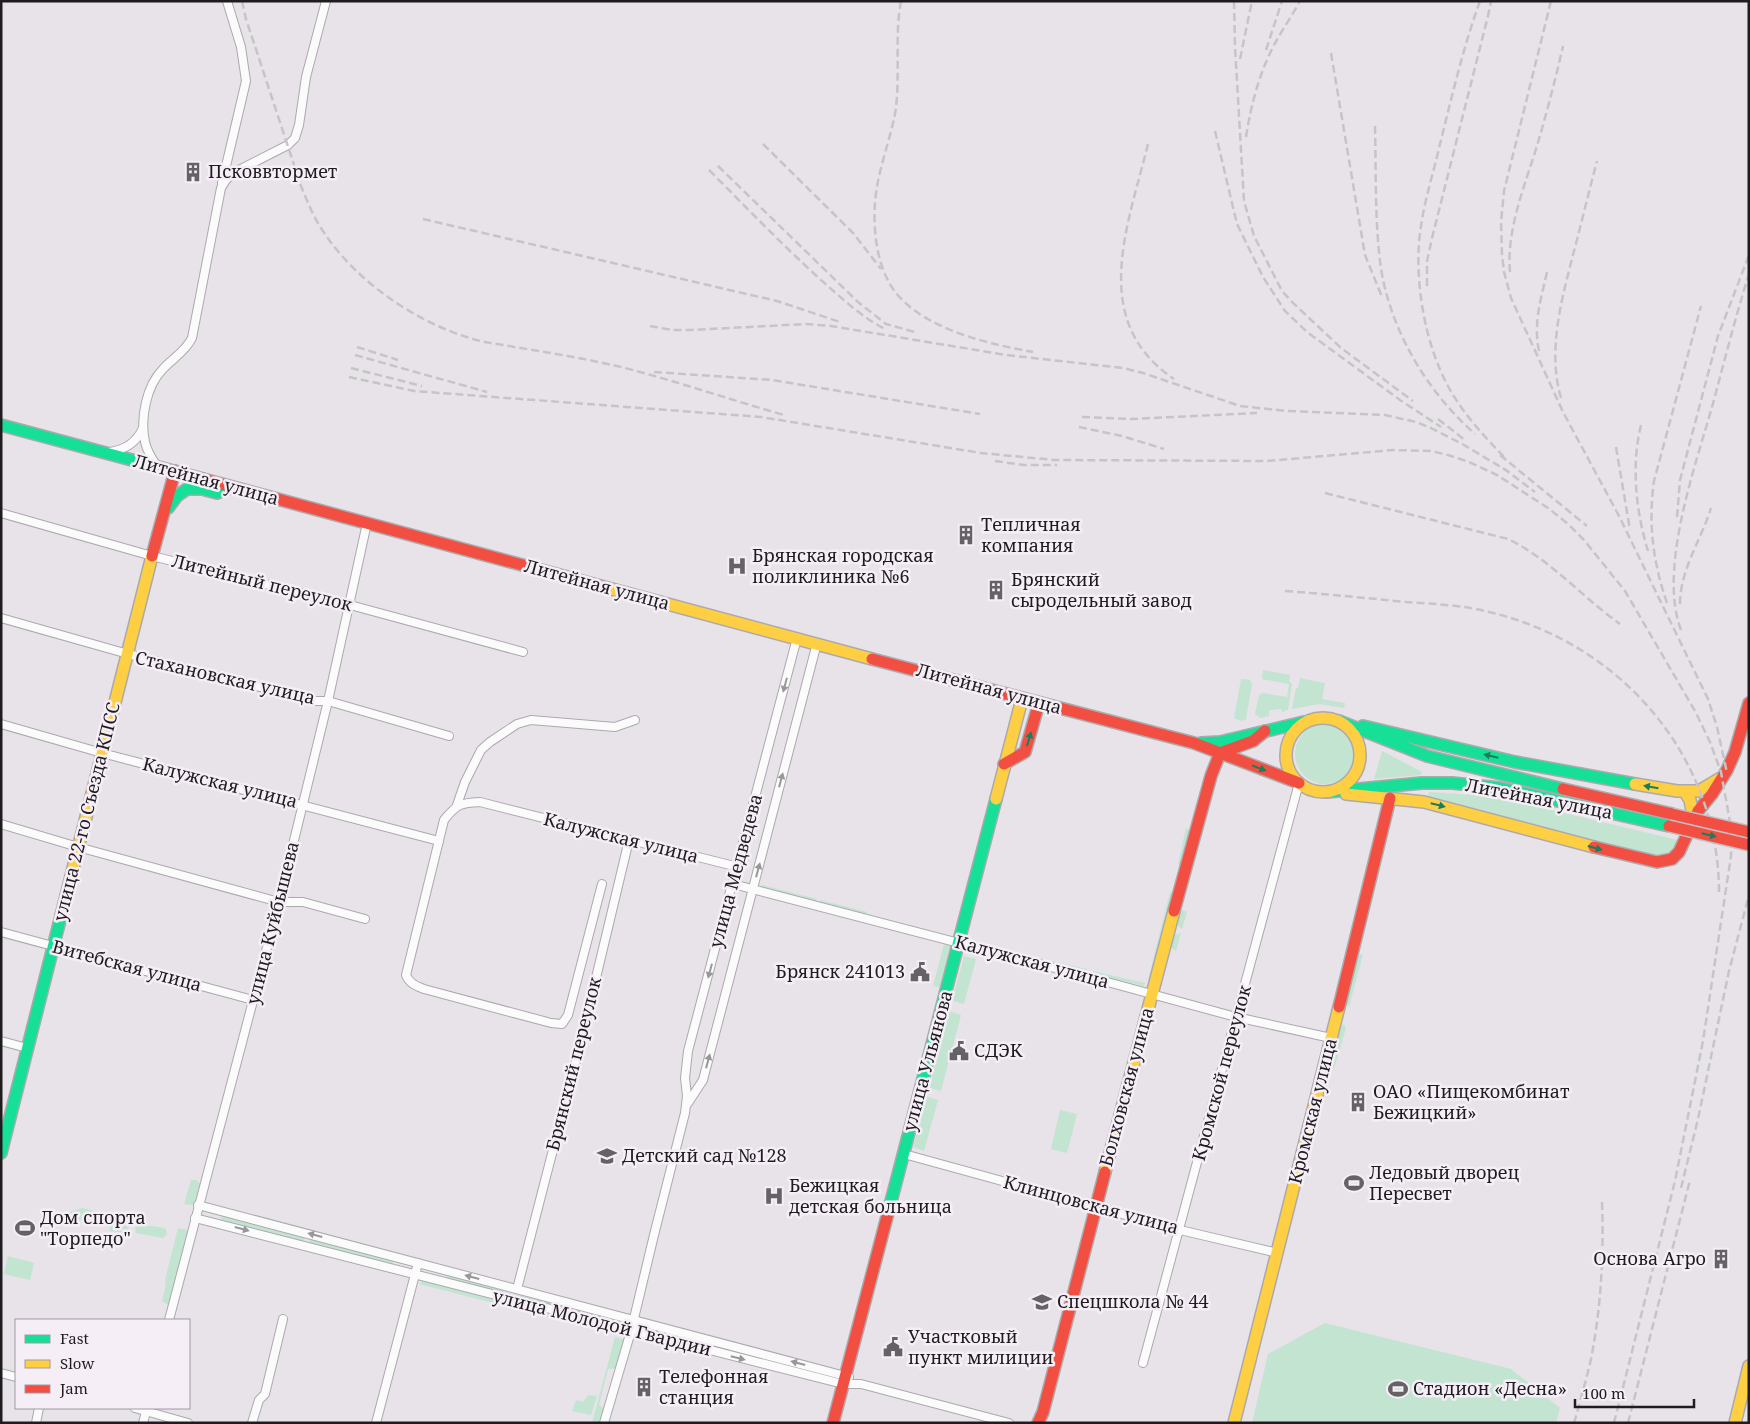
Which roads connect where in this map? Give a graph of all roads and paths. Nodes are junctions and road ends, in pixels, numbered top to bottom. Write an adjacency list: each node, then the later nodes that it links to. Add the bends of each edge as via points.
1 (227, 1): 3 (street, via 241,47 246,81)
2 (326, 1): 3 (street, via 306,77 295,138 288,145 233,173)
3 (221, 188): 5 (street, via 192,338 183,352 157,376 149,393)
4 (1, 425): 6 (main road, Литейная улица)
5 (143, 428): 6 (street, via 128,447); 7 (street, via 149,454)
6 (107, 452): 7 (main road, Литейная улица)
7 (157, 466): 8 (main road, Литейная улица)
8 (175, 471): 9 (main road, Литейная улица); 10 (main road, улица 22-го Съезда КПСС)
9 (232, 487): 10 (main road, via 217,493 202,488 186,490); 12 (main road, Литейная улица)
10 (164, 511): 13 (main road, улица 22-го Съезда КПСС)
11 (1, 512): 13 (street, Литейный переулок)
12 (367, 523): 14 (street, улица Куйбышева); 16 (main road, Литейная улица)
13 (152, 556): 14 (street, Литейный переулок); 19 (main road, улица 22-го Съезда КПСС)
14 (350, 606): 18 (street, Литейный переулок); 21 (street, улица Куйбышева)
15 (1, 618): 19 (street, Стахановская улица)
16 (797, 638): 17 (main road, Литейная улица); 48 (street, улица Медведева, one-way to 48)
17 (816, 643): 20 (main road, Литейная улица); 51 (street, улица Медведева, one-way to 17)
18 (522, 652)
19 (128, 654): 21 (street, Стахановская улица); 31 (main road, улица 22-го Съезда КПСС)
20 (1022, 699): 22 (main road, Литейная улица); 33 (main road, улица Ульянова)
21 (328, 702): 29 (street, Стахановская улица); 39 (street, улица Куйбышева)
22 (1039, 703): 30 (main road, Литейная улица); 33 (main road, one-way to 22, via 1025,752)
23 (1749, 703): 34 (main road)
24 (635, 720): 40 (street, via 615,728 522,721 481,750)
25 (1306, 721): 26 (main road, via 1319,717); 28 (main road, Литейная улица); 35 (main road, via 1293,732 1286,746 1286,763)
26 (1339, 721): 36 (main road, via 1354,733 1360,761 1352,778); 37 (main road, one-way to 26, via 1515,762); 43 (main road, Литейная улица, bridge, via 1451,763)
27 (1, 724): 31 (street, Калужская улица)
28 (1266, 731): 30 (main road, Литейная улица, via 1220,742); 32 (main road, via 1253,742)
29 (449, 736)
30 (1194, 742): 32 (main road, Литейная улица)
31 (102, 753): 39 (street, Калужская улица); 47 (main road, улица 22-го Съезда КПСС)
32 (1220, 753): 35 (main road, Литейная улица, one-way to 35); 57 (main road, Болховская улица, via 1210,776)
33 (1004, 764): 55 (main road, улица Ульянова)
34 (1727, 770): 37 (main road, via 1704,789); 41 (main road)
35 (1299, 783): 36 (main road, via 1312,790); 59 (street, Кромской переулок)
36 (1327, 792): 38 (main road); 46 (main road, Литейная улица, one-way to 46, bridge, via 1422,782 1500,788)
37 (1685, 792): 41 (main road)
38 (1390, 798): 41 (main road, one-way to 41, via 1424,802 1657,862 1672,859 1679,852); 60 (main road, Кромская улица)
39 (303, 804): 45 (street, Калужская улица); 52 (street, улица Куйбышева)
40 (457, 805): 44 (street, Калужская улица, via 480,802); 45 (street, via 444,820)
41 (1694, 821)
42 (1, 824): 47 (street)
43 (1749, 832)
44 (630, 840): 48 (street, Калужская улица); 74 (street, Брянский переулок)
45 (440, 841): 49 (street, via 407,978 424,989 551,1023 562,1024 568,1015)
46 (1749, 845)
47 (78, 847): 52 (street); 56 (main road, улица 22-го Съезда КПСС)
48 (738, 867): 50 (street, улица Медведева)
49 (602, 884)
50 (733, 884): 51 (street, Калужская улица); 63 (street, улица Медведева, one-way to 63, via 688,1051)
51 (752, 889): 55 (street, Калужская улица); 63 (street, улица Медведева, one-way to 51, via 703,1080)
52 (279, 902): 53 (street, via 303,902); 58 (street, улица Куйбышева)
53 (365, 918)
54 (1, 932): 56 (street, Витебская улица)
55 (959, 942): 57 (street, Калужская улица); 66 (main road, улица Ульянова)
56 (53, 946): 58 (street, Витебская улица); 62 (main road, улица 22-го Съезда КПСС)
57 (1152, 995): 59 (street, Калужская улица); 68 (main road, Болховская улица)
58 (253, 1000): 67 (street, улица Куйбышева)
59 (1236, 1017): 60 (street, Калужская улица); 70 (street, Кромской переулок)
60 (1331, 1038): 71 (main road, Кромская улица)
61 (1, 1041): 62 (street)
62 (27, 1048): 64 (main road, улица 22-го Съезда КПСС)
63 (687, 1105): 77 (street, улица Медведева)
64 (4, 1127): 65 (main road, улица 22-го Съезда КПСС)
65 (1, 1153)
66 (904, 1154): 68 (street, Клинцовская улица); 83 (main road, улица Ульянова)
67 (198, 1205): 69 (street, улица Куйбышева); 72 (street, улица Молодой Гвардии, one-way to 67)
68 (1096, 1207): 70 (street, Клинцовская улица); 95 (main road, Болховская улица)
69 (195, 1218): 73 (street, улица Молодой Гвардии, one-way to 73); 75 (street, улица Куйбышева)
70 (1180, 1230): 71 (street, Клинцовская улица); 79 (street, Кромской переулок)
71 (1278, 1253): 96 (main road, Кромская улица)
72 (418, 1262): 73 (street); 74 (street, улица Молодой Гвардии, one-way to 72)
73 (414, 1275): 78 (street, улица Молодой Гвардии); 91 (street)
74 (517, 1289): 77 (street, улица Молодой Гвардии)
75 (169, 1319)
76 (283, 1319): 90 (street, via 265,1394 259,1400)
77 (634, 1320): 78 (street, улица Медведева); 83 (street, улица Молодой Гвардии, one-way to 77)
78 (631, 1331): 83 (street, улица Молодой Гвардии, one-way to 83); 92 (street, улица Медведева)
79 (1143, 1363)
80 (1749, 1366): 84 (main road)
81 (1, 1373): 82 (street)
82 (15, 1377)
83 (844, 1380): 93 (main road, улица Ульянова); 94 (street, улица Молодой Гвардии)
84 (1744, 1407): 97 (main road)
85 (39, 1409): 87 (street)
86 (146, 1409): 88 (street); 89 (street)
87 (36, 1423)
88 (143, 1423)
89 (188, 1423)
90 (252, 1423)
91 (376, 1423)
92 (604, 1423)
93 (833, 1423)
94 (1009, 1423)
95 (1038, 1423)
96 (1234, 1423)
97 (1735, 1423)

